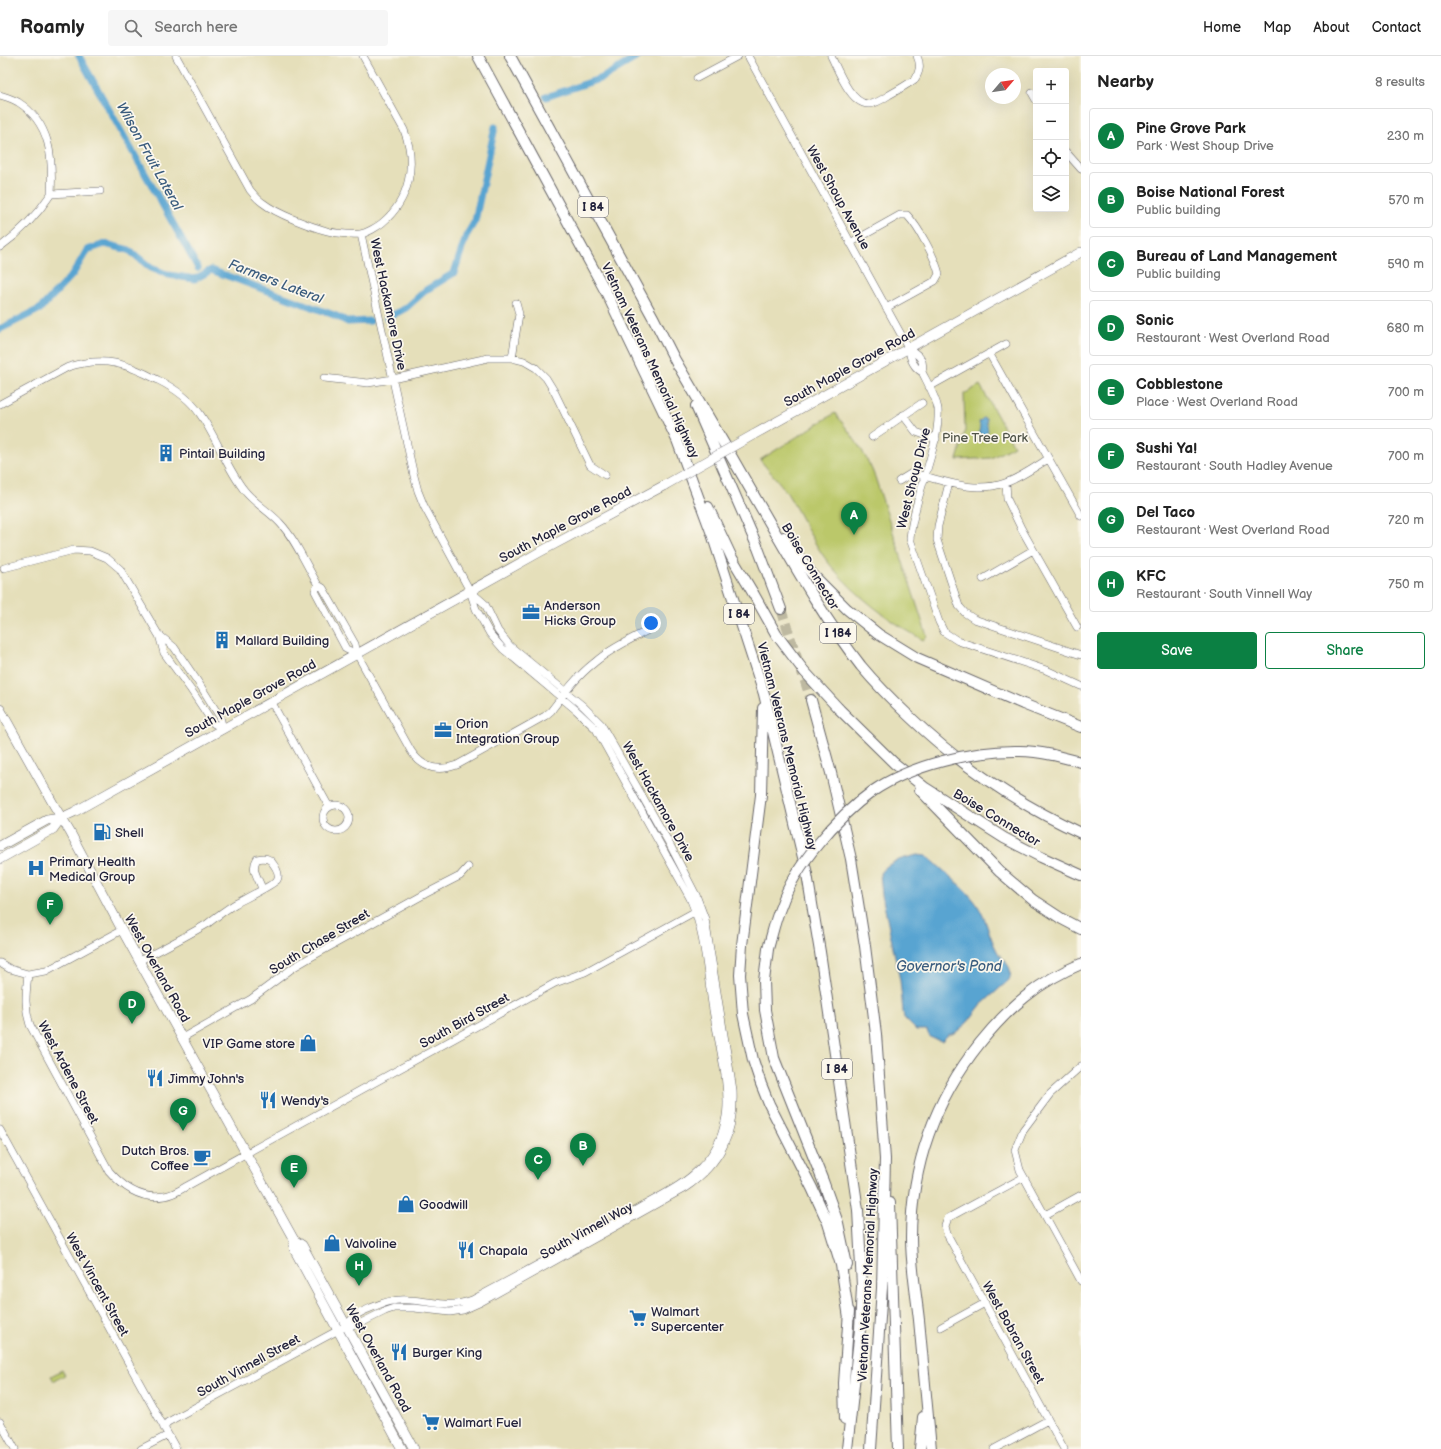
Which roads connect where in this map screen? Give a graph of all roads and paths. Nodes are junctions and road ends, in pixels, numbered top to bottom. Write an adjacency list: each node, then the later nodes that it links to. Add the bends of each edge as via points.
1 (176, 56): 15 (street, West Hackamore Drive, via 250,190 262,203 278,213 328,232)
2 (363, 56): 15 (street, via 404,130 411,158 406,190 400,204 391,216 378,226)
3 (478, 56): 35 (highway, Vietnam Veterans Memorial Highway / I 84, via 607,294)
4 (510, 56): 25 (highway, Vietnam Veterans Memorial Highway / I 84)
5 (738, 56): 9 (street)
6 (748, 56): 16 (street, West Shoup Avenue)
7 (831, 56): 8 (street, via 856,100 870,104 878,102 910,82 918,74 920,67)
8 (917, 56)
9 (697, 78)
10 (0, 95): 14 (street, via 17,101 32,113 42,127 49,145)
11 (1069, 155): 12 (street)
12 (1081, 169)
13 (100, 192): 14 (street)
14 (51, 194): 17 (street, via 40,211 20,232)
15 (361, 234): 28 (street, West Hackamore Drive)
16 (850, 242): 20 (street, West Shoup Avenue); 20 (street, via 900,215 907,216 937,265 939,274 935,281)
17 (0, 247)
18 (1081, 252): 22 (main road, South Maple Grove Road)
19 (516, 302): 24 (street, via 519,314)
20 (886, 308): 22 (street, West Shoup Avenue)
21 (1006, 344): 23 (street)
22 (909, 349): 26 (street, West Shoup Avenue, via 910,358 916,369); 47 (main road, South Maple Grove Road, bridge)
23 (988, 353): 29 (street); 36 (street)
24 (512, 358): 28 (street, via 488,358); 37 (street, via 536,368 546,378 590,465)
25 (675, 360): 42 (highway, Boise Connector / I 184); 48 (highway, Vietnam Veterans Memorial Highway / I 84, via 755,541)
26 (922, 372): 29 (street, West Shoup Drive)
27 (324, 378): 28 (street, via 368,383)
28 (393, 379): 47 (street, West Hackamore Drive, via 418,491)
29 (929, 387): 34 (street, West Shoup Drive, via 938,408)
30 (922, 403): 32 (street)
31 (0, 404): 52 (street, via 58,372 92,362 122,364 176,390 193,404 204,419 244,489 287,531 318,585 316,591 346,649)
32 (903, 416): 33 (street); 34 (street, via 916,432)
33 (872, 437)
34 (936, 439): 38 (street, West Shoup Drive)
35 (677, 440): 56 (highway, Vietnam Veterans Memorial Highway / I 84, via 712,534); 64 (highway, Boise Connector, bridge, via 732,558 776,634 804,671)
36 (1048, 459): 41 (street); 43 (street)
37 (605, 475)
38 (926, 476): 39 (street, via 912,473); 40 (street); 54 (street, West Shoup Drive, via 911,526 910,539 944,632 958,641 1046,670)
39 (899, 481)
40 (949, 483): 41 (street, via 979,488); 53 (street, via 937,540 959,606 974,619)
41 (1006, 483): 44 (street, via 1007,499)
42 (760, 505): 61 (highway, via 812,574 846,608 878,634 917,658); 67 (highway, Boise Connector / I 184, via 800,577 826,617 862,667 892,700 959,760 1036,811)
43 (1081, 516)
44 (1033, 550): 46 (street); 49 (street)
45 (1, 569): 51 (street, via 74,550 90,551 106,557 120,569)
46 (983, 579)
47 (470, 591): 52 (main road, South Maple Grove Road); 55 (street, West Hackamore Drive, via 485,604 498,631 510,646); 57 (street, West Hackamore Drive, via 476,609 496,643)
48 (781, 609)
49 (1077, 627)
50 (652, 628): 55 (street, via 602,656 584,671)
51 (158, 634): 62 (street, via 174,647 200,685 220,717); 62 (street, via 164,653 213,723)
52 (357, 654): 57 (street, via 411,751 421,763 435,768 450,768 457,765 538,720 551,711); 59 (main road, South Maple Grove Road)
53 (1081, 654)
54 (1081, 686)
55 (566, 692): 57 (street); 80 (street, West Hackamore Drive, via 594,715 611,739 696,895 705,919)
56 (764, 694): 93 (highway, via 761,795 740,975 743,1014 753,1060 769,1104 828,1224 841,1265); 106 (highway, Vietnam Veterans Memorial Highway / I 84, via 807,874 858,1210 862,1286 860,1329)
57 (561, 698): 73 (street, West Hackamore Drive, via 589,722 600,736)
58 (811, 700): 86 (highway, Vietnam Veterans Memorial Highway, via 831,772 860,910 876,1034)
59 (271, 701): 62 (main road, South Maple Grove Road); 65 (street)
60 (0, 709): 66 (main road, West Overland Road)
61 (1081, 726)
62 (223, 729): 66 (main road, South Maple Grove Road)
63 (1081, 762): 93 (highway, bridge, via 1021,751 986,753 927,766 899,777 874,791 849,810 829,830 798,871 781,904 768,949 764,982 765,1010 774,1058 838,1223 847,1263)
64 (894, 763): 71 (highway, Boise Connector, via 924,787 982,826); 74 (highway, via 1000,872 1033,900)
65 (329, 807)
66 (62, 818): 68 (main road, South Maple Grove Road, via 47,820); 69 (main road, South Maple Grove Road, via 53,829); 75 (main road, West Overland Road)
67 (1081, 833)
68 (0, 846)
69 (0, 859)
70 (468, 867): 81 (street, South Chase Street, via 460,876 311,957 251,999)
71 (1081, 875)
72 (262, 889): 76 (street)
73 (696, 910): 80 (street, West Hackamore Drive); 85 (street, South Bird Street, via 585,972 555,983)
74 (1081, 929)
75 (122, 930): 76 (main road, West Overland Road); 79 (street, via 53,968)
76 (139, 961): 81 (main road, West Overland Road)
77 (0, 963): 79 (street)
78 (1081, 964): 96 (highway, via 1029,993 996,1024 968,1058 944,1096 926,1138 915,1185 911,1238)
79 (28, 974): 88 (street, West Ardene Street, via 26,1013 39,1042 109,1172 124,1186)
80 (712, 988): 83 (street, West Hackamore Drive)
81 (182, 1038): 85 (main road, West Overland Road)
82 (1081, 1066): 87 (street, via 1050,1094 1023,1130 1015,1150)
83 (727, 1076): 95 (street, South Vinnell Way, via 727,1112 720,1136 702,1167 686,1181 648,1205 472,1300 451,1305 395,1300 356,1315)
84 (0, 1130): 99 (street, West Vincent Street)
85 (246, 1155): 88 (street, South Bird Street, via 174,1194 162,1197); 95 (main road, West Overland Road, via 294,1240 302,1245)
86 (885, 1159): 107 (highway, Vietnam Veterans Memorial Highway, via 882,1288); 108 (highway, via 891,1216)
87 (1024, 1177): 90 (street); 92 (street, West Bobran Street, via 948,1218 945,1226)
88 (138, 1193)
89 (1081, 1195): 90 (street)
90 (1045, 1215): 91 (street)
91 (1081, 1281)
92 (985, 1304): 94 (street); 97 (street, West Bobran Street)
93 (849, 1318): 106 (highway, via 844,1383)
94 (941, 1327)
95 (342, 1328): 99 (street, South Vinnell Street, via 168,1422); 101 (main road, West Overland Road, via 347,1348); 105 (main road, West Overland Road)
96 (925, 1389): 109 (highway); 110 (highway)
97 (1048, 1420): 111 (street); 112 (street, West Bobran Street)
98 (0, 1422): 102 (street)
99 (164, 1428): 100 (street, West Vincent Street)
100 (168, 1435): 103 (street); 104 (street, West Vincent Street)
101 (403, 1447)
102 (15, 1449)
103 (141, 1449)
104 (176, 1449)
105 (414, 1449)
106 (846, 1449)
107 (871, 1449)
108 (898, 1449)
109 (920, 1449)
110 (931, 1449)
111 (994, 1449)
112 (1064, 1449)

